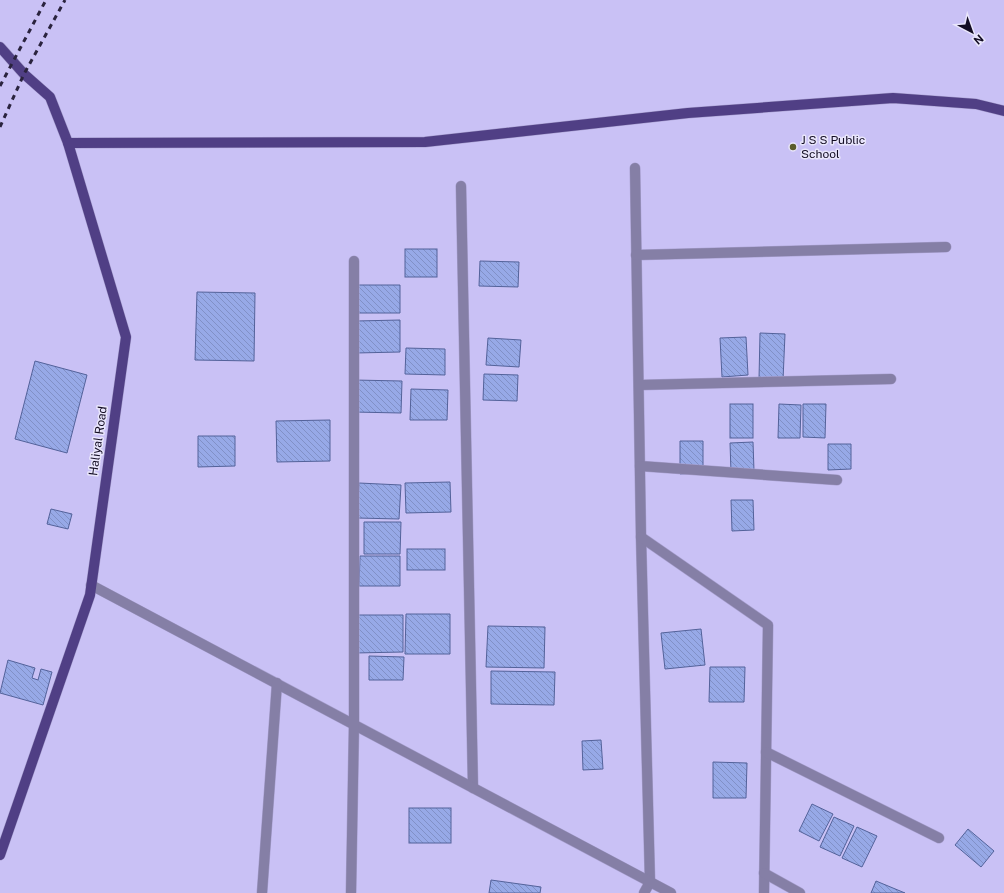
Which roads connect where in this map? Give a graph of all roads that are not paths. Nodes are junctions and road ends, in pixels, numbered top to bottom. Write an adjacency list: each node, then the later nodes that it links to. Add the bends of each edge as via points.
1 (0, 47): 3 (main road, Haliyal Road, via 24,74 50,97)
2 (1004, 111): 3 (main road, via 976,104 893,98 688,113 425,142)
3 (68, 143): 14 (main road, Haliyal Road, via 126,337)
4 (635, 168): 7 (street)
5 (461, 186): 18 (street)
6 (946, 247): 7 (street)
7 (636, 255): 10 (street)
8 (354, 261): 16 (street)
9 (891, 378): 10 (street)
10 (639, 385): 11 (street)
11 (640, 466): 12 (street); 13 (street)
12 (837, 480)
13 (641, 537): 17 (street, via 768,625); 22 (street)
14 (91, 585): 15 (street); 20 (main road, Haliyal Road)
15 (277, 683): 16 (street); 23 (street)
16 (354, 724): 18 (street); 24 (street)
17 (766, 752): 19 (street); 21 (street)
18 (473, 788): 22 (street)
19 (939, 838)
20 (0, 855)
21 (764, 873): 27 (street); 28 (street)
22 (650, 882): 25 (street); 26 (street)
23 (262, 893)
24 (351, 893)
25 (644, 893)
26 (671, 893)
27 (764, 893)
28 (800, 893)

